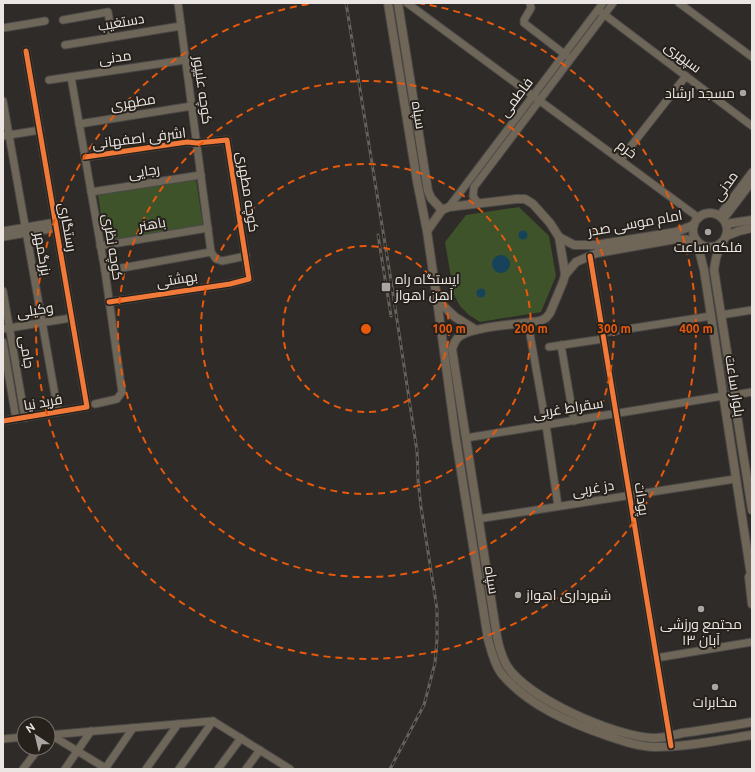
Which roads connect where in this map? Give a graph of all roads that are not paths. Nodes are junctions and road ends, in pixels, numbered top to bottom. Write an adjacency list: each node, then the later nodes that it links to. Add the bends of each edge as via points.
1 (178, 3): 13 (street, کوچه علیپور)
2 (388, 3): 50 (main road, سپاه)
3 (398, 3): 40 (main road, سپاه, via 428,191 431,198)
4 (407, 3): 24 (street)
5 (530, 3): 18 (street, via 531,8 524,23)
6 (603, 3): 9 (street, فاطمی)
7 (613, 3): 10 (street, فاطمی)
8 (679, 3): 19 (street)
9 (598, 10): 10 (street, سپهری); 18 (street, فاطمی)
10 (604, 14): 18 (street, فاطمی); 21 (street, سپهری)
11 (63, 20): 15 (street, via 108,12)
12 (45, 21): 14 (street)
13 (181, 26): 15 (street, دستغیب); 20 (street, کوچه علیپور)
14 (3, 28)
15 (112, 37): 16 (street, دستغیب)
16 (66, 45)
17 (26, 51): 30 (street, رستگاری)
18 (568, 56): 24 (street, فاطمی); 26 (street, فاطمی)
19 (752, 58)
20 (185, 60): 22 (street, مدنی); 27 (street, کوچه علیپور)
21 (686, 76): 29 (street, سپهری); 34 (street)
22 (71, 77): 23 (street, مدنی); 28 (street, کوچه نظری)
23 (49, 80)
24 (533, 96): 26 (street, خرم); 40 (street, فاطمی)
25 (3, 101): 31 (street, بزرگمهر)
26 (539, 101): 34 (street, خرم); 39 (street, فاطمی, via 474,186 473,196)
27 (192, 106): 28 (street, مطهری); 32 (street, کوچه علیپور)
28 (79, 124): 33 (street, کوچه نظری)
29 (752, 126)
30 (40, 130): 31 (street); 44 (street, رستگاری)
31 (6, 136): 48 (street, بزرگمهر)
32 (197, 143): 33 (street, اشرفی اصفهانی, via 187,142); 36 (street, کوچه علیپور); 58 (street, کوچه مطهری, via 227,140)
33 (85, 157): 38 (street, کوچه نظری)
34 (620, 160): 41 (street, خرم)
35 (752, 172): 42 (street, مدنی)
36 (201, 175): 38 (street, رجایی); 46 (street, کوچه علیپور)
37 (752, 182): 42 (street, مدنی)
38 (91, 192): 56 (street, کوچه نظری)
39 (478, 203): 40 (main road); 53 (main road, via 525,199 550,223)
40 (446, 209): 50 (main road)
41 (698, 218): 42 (main road, via 708,214); 45 (main road)
42 (723, 220): 43 (main road); 51 (main road)
43 (752, 220)
44 (56, 225): 48 (street); 69 (street, رستگاری)
45 (694, 225): 53 (main road, امام موسی صدر, via 676,232 596,245 574,245); 54 (main road, via 693,234)
46 (208, 228): 56 (street, باهنر); 57 (street, کوچه علیپور)
47 (752, 228): 51 (main road)
48 (26, 230): 49 (street); 52 (street); 70 (street, بزرگمهر)
49 (3, 231)
50 (427, 231): 64 (main road)
51 (726, 236): 55 (main road)
52 (3, 237)
53 (559, 237): 61 (main road)
54 (696, 241): 55 (main road, via 712,247); 59 (main road, امام موسی صدر, via 676,239); 68 (main road, بلوار ساعت, via 704,270)
55 (721, 243): 67 (main road, بلوار ساعت, via 714,270)
56 (100, 246): 60 (street, کوچه نظری)
57 (211, 252): 58 (street, via 216,259 222,261); 60 (street, بهشتی)
58 (246, 256): 62 (street, کوچه مطهری)
59 (590, 256): 61 (main road, امام موسی صدر, via 576,262); 74 (street, پودات)
60 (105, 271): 65 (street, کوچه نظری)
61 (565, 275): 71 (main road, via 550,313 540,321)
62 (249, 279): 65 (street, بهشتی)
63 (3, 291): 72 (street, جامی)
64 (437, 300): 73 (main road, via 455,317); 91 (main road, سپاه)
65 (109, 302): 81 (street, کوچه نظری, via 122,392 118,399)
66 (752, 310): 67 (street)
67 (721, 315): 79 (main road, بلوار ساعت)
68 (711, 316): 74 (street); 80 (main road, بلوار ساعت)
69 (71, 318): 70 (street, وکیلی); 82 (street, رستگاری)
70 (42, 322): 72 (street, وکیلی); 83 (street, بزرگمهر)
71 (528, 323): 73 (main road); 89 (street)
72 (6, 328): 85 (street, جامی)
73 (476, 330): 90 (main road, سپاه, via 460,336 454,341 452,349)
74 (603, 336): 76 (street); 84 (street, پودات)
75 (3, 342): 86 (street)
76 (561, 345): 77 (street); 87 (street)
77 (549, 347)
78 (752, 392): 79 (street)
79 (734, 395): 92 (main road, بلوار ساعت)
80 (723, 396): 84 (street, سقراط غربی); 93 (main road, بلوار ساعت)
81 (95, 404)
82 (87, 407): 83 (street, فرید نیا)
83 (58, 412): 85 (street, فرید نیا)
84 (616, 414): 87 (street, سقراط غربی); 94 (street, پودات)
85 (25, 418): 86 (street, فرید نیا)
86 (16, 419): 88 (street, فرید نیا)
87 (574, 420): 89 (street, سقراط غربی)
88 (3, 421)
89 (546, 425): 90 (street, سقراط غربی); 95 (street)
90 (466, 438): 91 (main road); 97 (main road, سپاه)
91 (456, 440): 115 (main road, سپاه, via 488,639 500,671 514,687 532,701 577,724 626,743 654,747)
92 (749, 476): 96 (main road, بلوار ساعت)
93 (736, 479): 94 (street, دز غربی); 98 (main road, بلوار ساعت)
94 (630, 495): 95 (street, دز غربی); 102 (street, پودات)
95 (558, 506): 97 (street, دز غربی)
96 (752, 510)
97 (478, 519): 110 (main road, سپاه, via 497,637 508,666 520,681 560,706 599,724 628,734 653,738)
98 (748, 560): 99 (main road, بلوار ساعت); 100 (main road)
99 (752, 582)
100 (752, 604)
101 (752, 642): 102 (street)
102 (656, 658): 110 (street, پودات)
103 (213, 721): 105 (street); 113 (street); 124 (street)
104 (751, 721): 110 (main road, سپاه)
105 (178, 724): 106 (street); 123 (street)
106 (133, 728): 107 (street); 122 (street)
107 (91, 731): 108 (street); 117 (street)
108 (56, 734)
109 (752, 735): 115 (main road, سپاه)
110 (669, 736): 115 (street, پودات)
111 (16, 737): 112 (street)
112 (3, 738)
113 (240, 738): 116 (street); 125 (street)
114 (56, 739): 117 (street)
115 (671, 746)
116 (260, 750): 119 (street); 126 (street)
117 (77, 751): 121 (street); 122 (street)
118 (33, 756): 120 (street)
119 (285, 768)
120 (23, 769)
121 (65, 769)
122 (106, 769)
123 (146, 769)
124 (179, 769)
125 (218, 769)
126 (246, 769)

